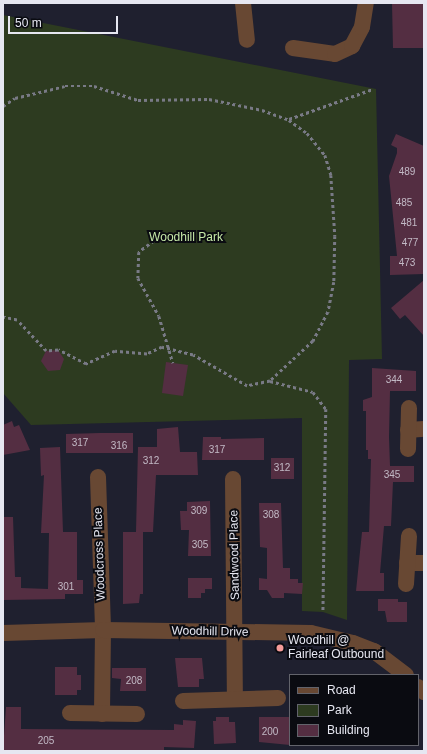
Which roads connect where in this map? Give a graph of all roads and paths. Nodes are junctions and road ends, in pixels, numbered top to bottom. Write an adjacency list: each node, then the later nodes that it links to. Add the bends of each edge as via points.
1 (243, 3): 3 (street)
2 (366, 3): 4 (street, via 362,27 352,46 335,54)
3 (247, 40)
4 (293, 48)
5 (373, 89): 7 (path)
6 (3, 106): 7 (path, via 15,98 65,86 94,86 138,100 209,99 262,110)
7 (289, 120): 12 (path, via 307,133 325,155 331,174 334,282 328,312 313,341)
8 (154, 241): 10 (path, via 139,252 138,278 159,316)
9 (3, 317): 10 (path, via 17,320 46,351 58,350 86,364 115,351 147,354 156,348)
10 (169, 349): 11 (path); 12 (path, via 193,355 247,386)
11 (173, 363)
12 (270, 381): 22 (path, via 312,392 326,409)
13 (409, 408): 14 (street)
14 (416, 430): 15 (street)
15 (408, 449)
16 (98, 477): 23 (street, Woodcross Place)
17 (233, 479): 24 (street, Sandwood Place)
18 (408, 536): 19 (street)
19 (407, 563): 20 (street); 21 (street)
20 (424, 563)
21 (406, 584)
22 (324, 612)
23 (103, 630): 24 (street, Woodhill Drive); 25 (street, Woodhill Drive); 31 (street, Woodcross Place)
24 (236, 632): 26 (street, Woodhill Drive, via 311,633 331,637 374,652); 28 (street, Sandwood Place)
25 (3, 633)
26 (405, 674)
27 (278, 698): 28 (street)
28 (235, 699): 29 (street)
29 (183, 701)
30 (70, 713): 31 (street)
31 (102, 714): 32 (street)
32 (137, 714)

